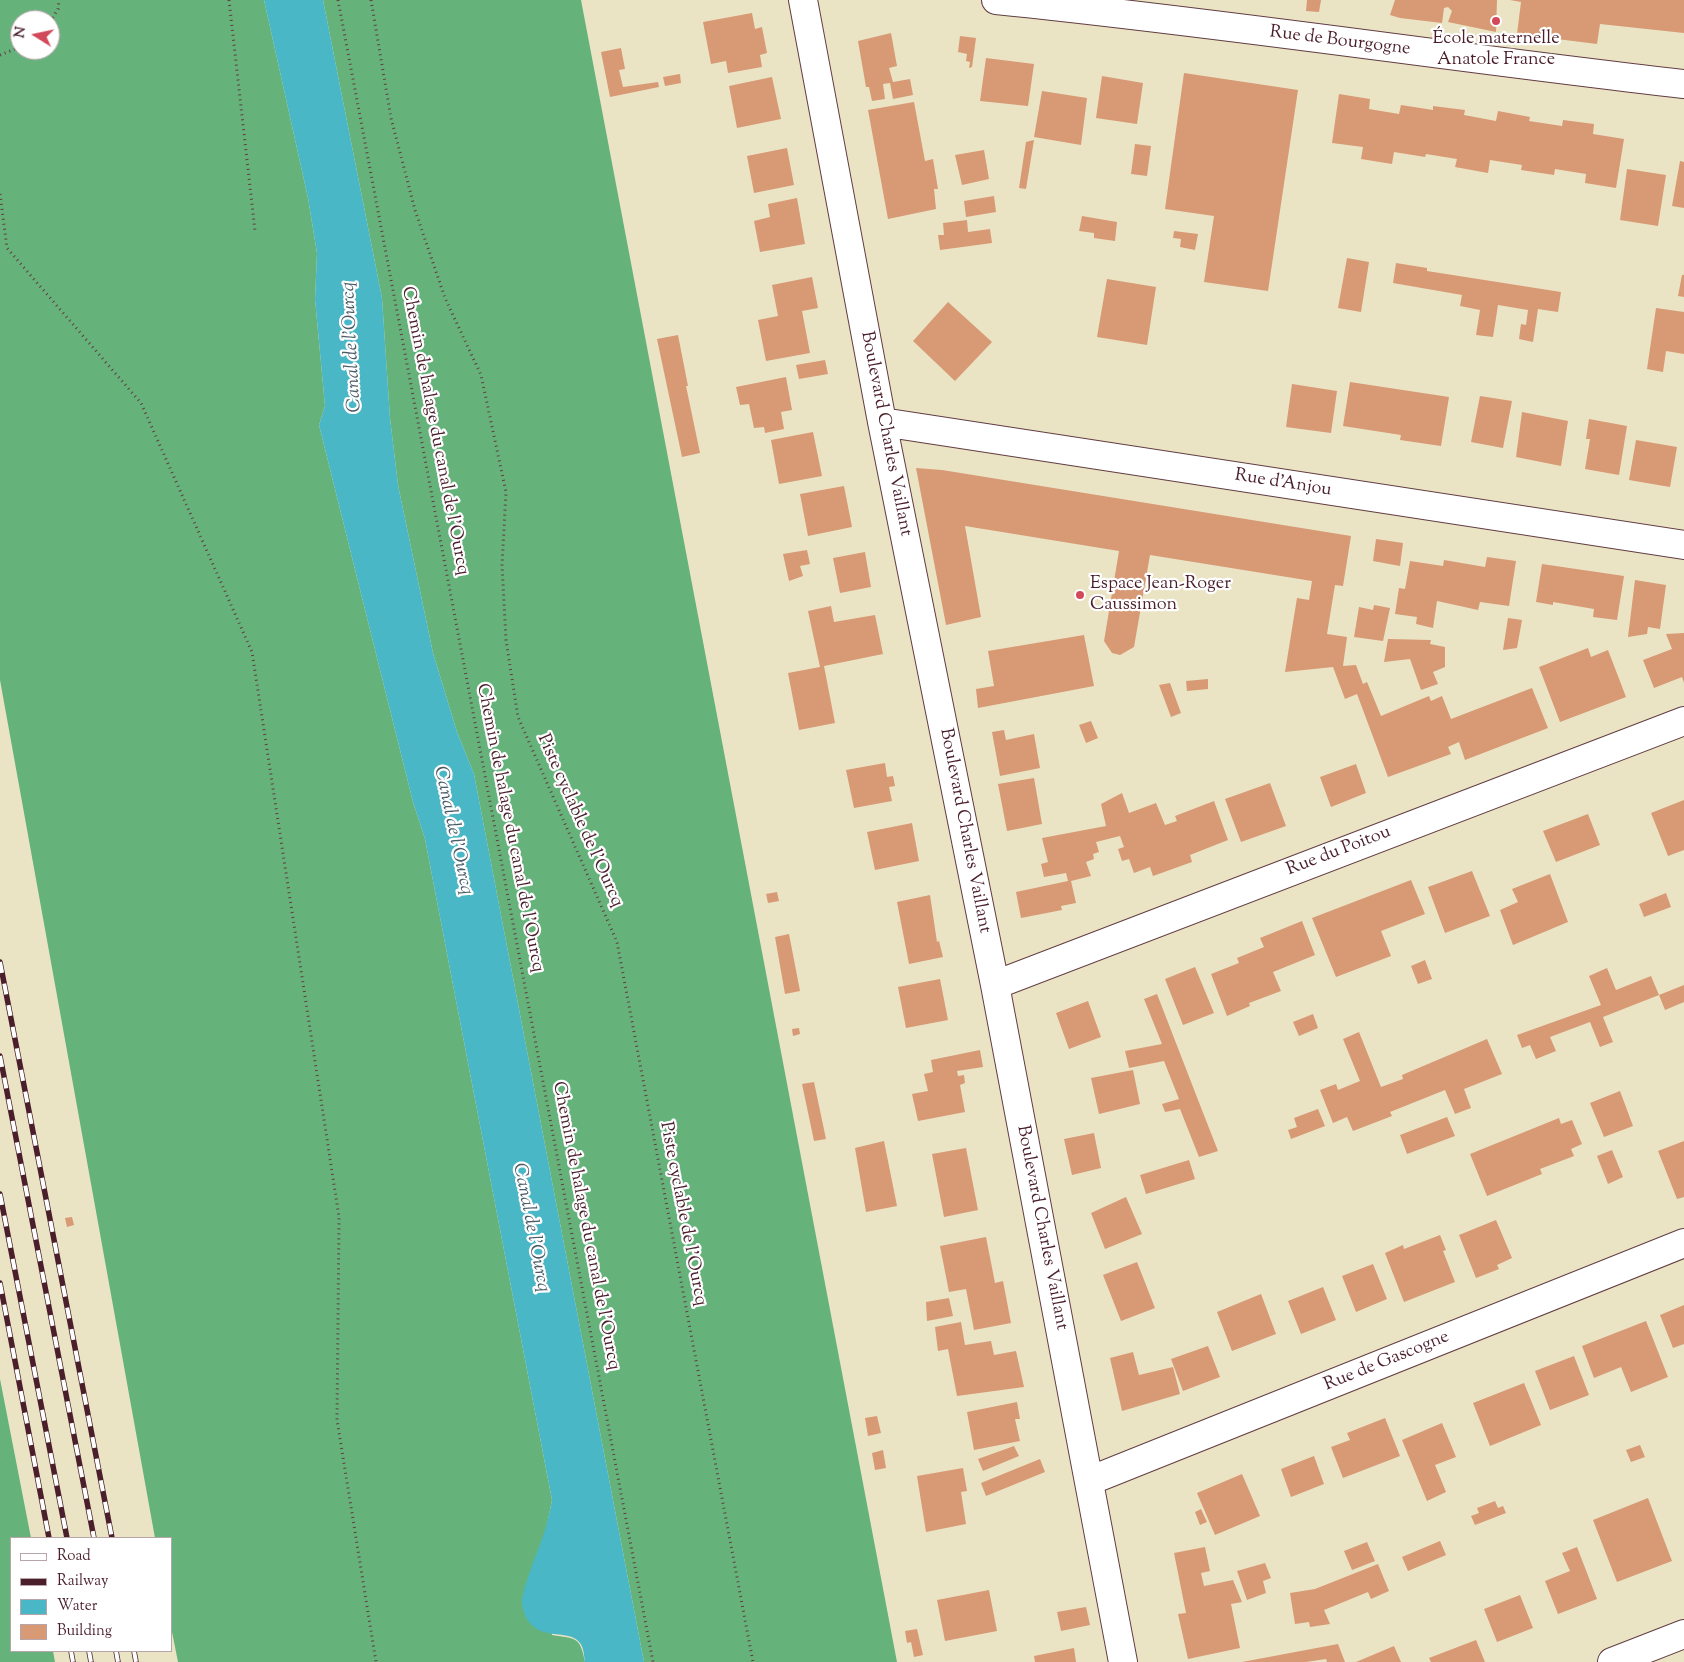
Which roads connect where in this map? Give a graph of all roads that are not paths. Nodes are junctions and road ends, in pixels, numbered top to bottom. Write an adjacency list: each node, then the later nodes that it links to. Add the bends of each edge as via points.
1 (803, 0): 4 (street, Boulevard Charles Vaillant)
2 (996, 0): 3 (street, Rue de Bourgogne)
3 (1684, 84)
4 (882, 422): 5 (street, Rue d'Anjou); 7 (street, Boulevard Charles Vaillant)
5 (1684, 545)
6 (1684, 721): 7 (street, Rue du Poitou)
7 (995, 985): 9 (street, Boulevard Charles Vaillant)
8 (1684, 1243): 9 (street, Rue de Gascogne)
9 (1089, 1481): 11 (street, Boulevard Charles Vaillant)
10 (1684, 1634): 12 (street)
11 (1123, 1662)
12 (1612, 1662)

